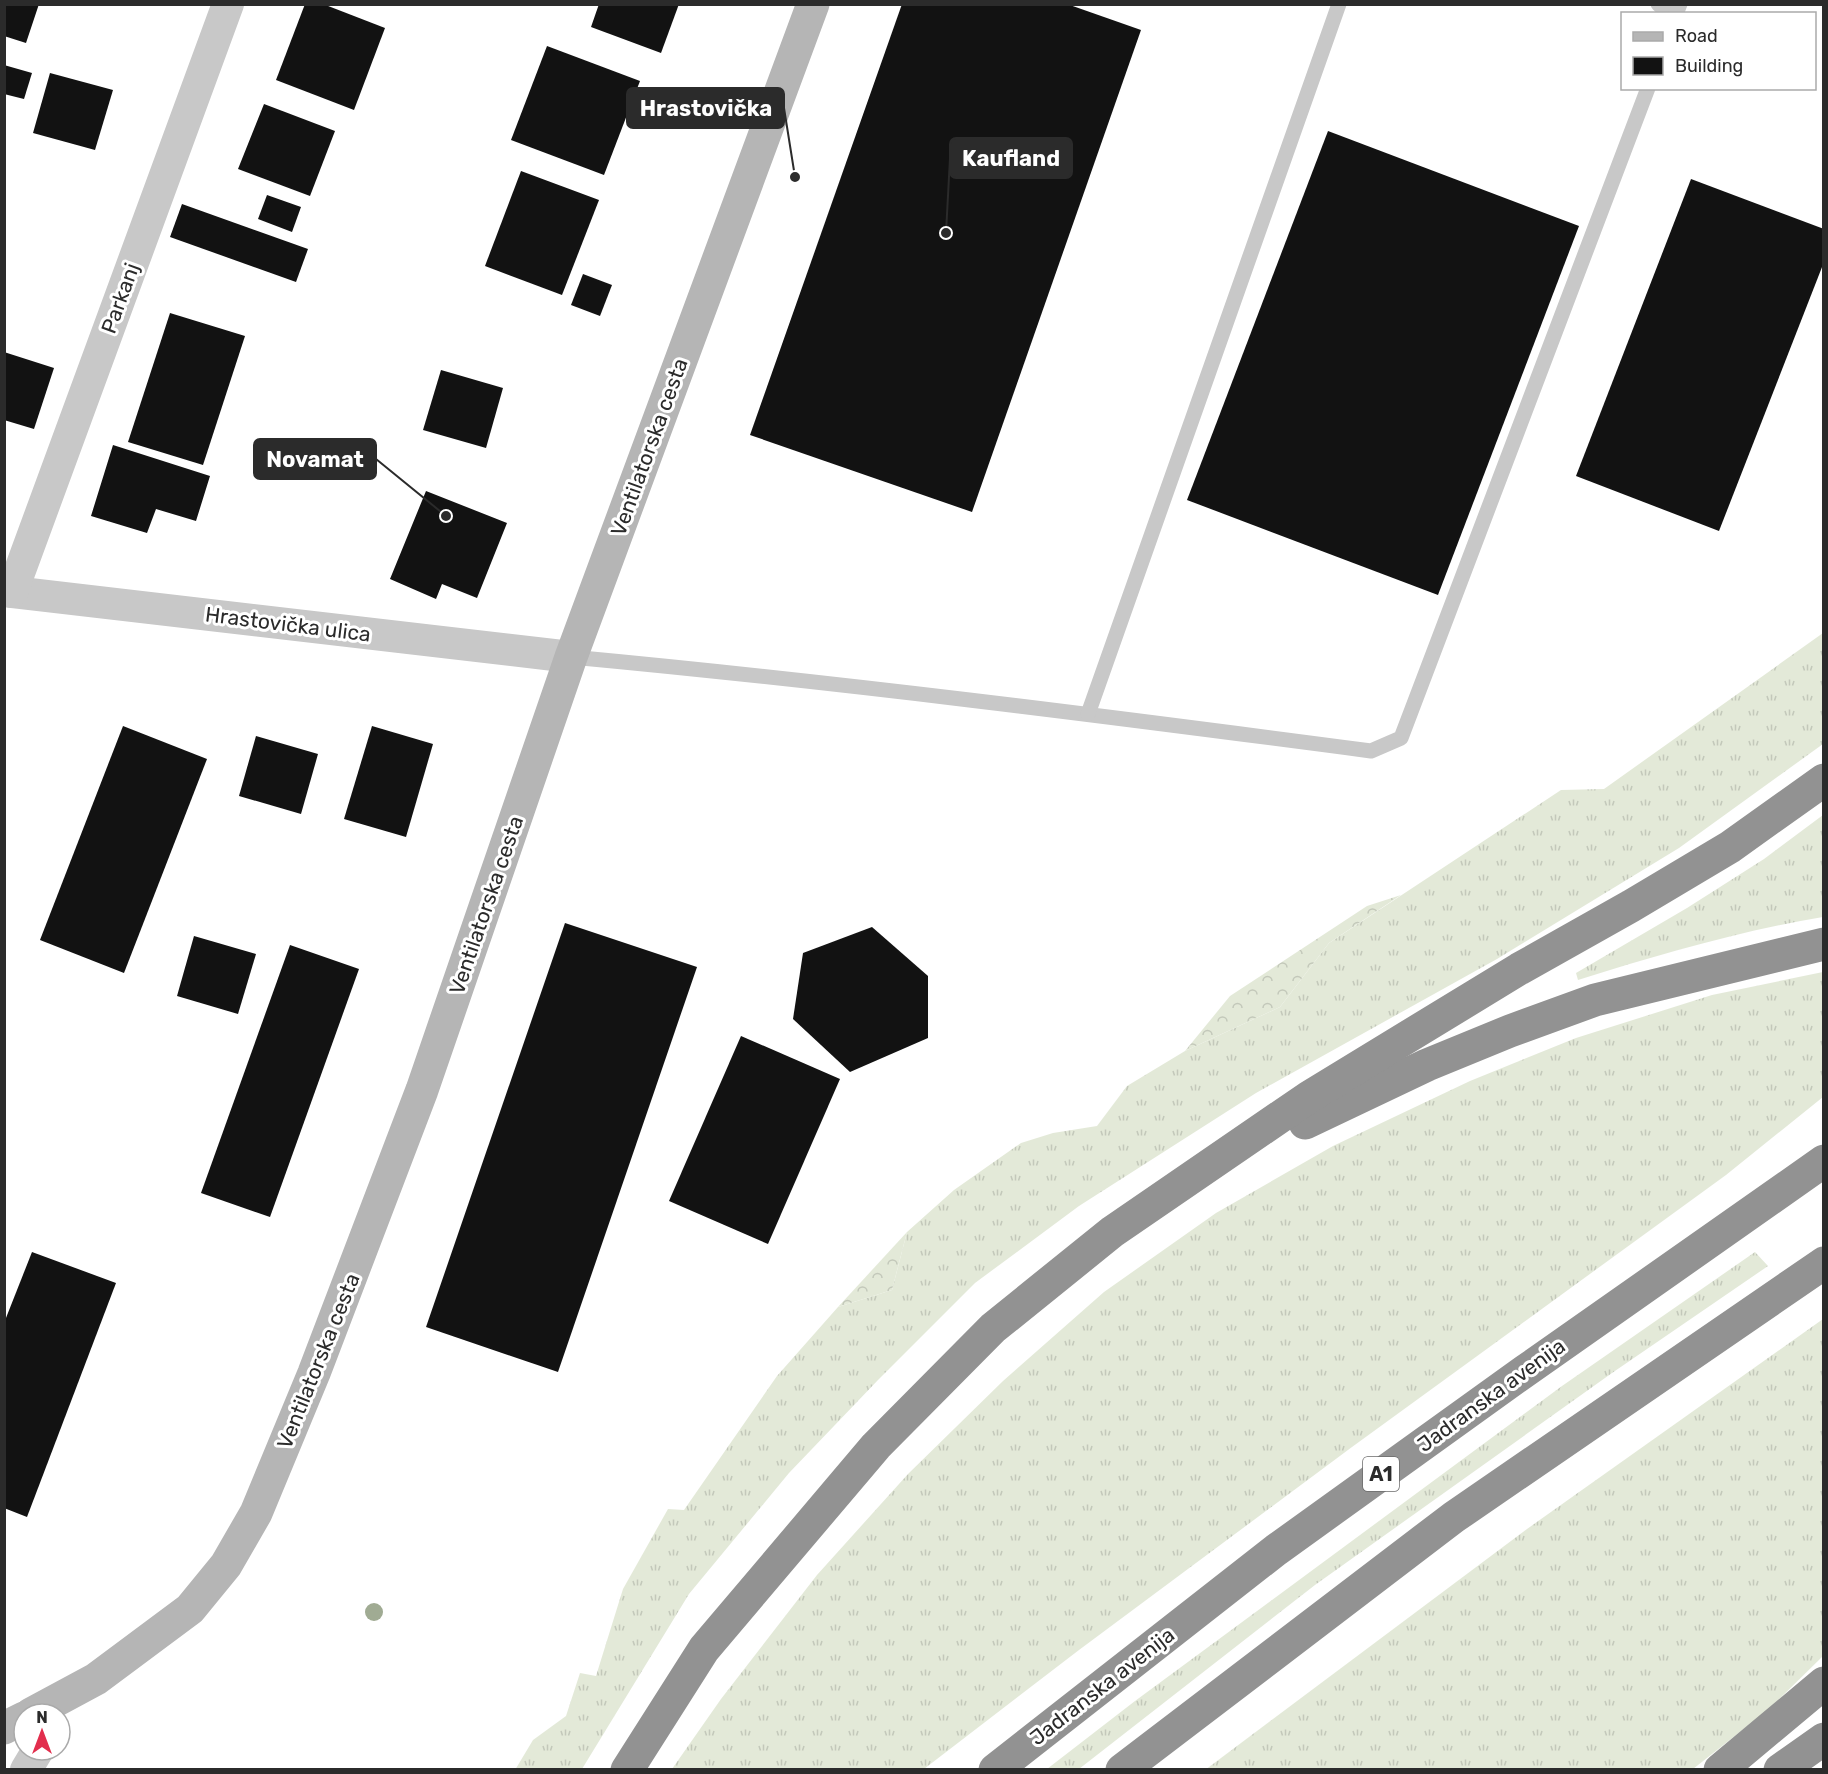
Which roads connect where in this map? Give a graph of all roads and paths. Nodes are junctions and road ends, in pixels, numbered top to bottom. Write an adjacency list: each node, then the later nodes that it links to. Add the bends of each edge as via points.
1 (228, 4): 5 (street, Parkanj)
2 (813, 4): 6 (main road, Ventilatorska cesta)
3 (1339, 4): 7 (lane)
4 (1647, 90): 7 (lane, via 1401,738 1371,751)
5 (8, 591): 6 (street, Hrastovička ulica)
6 (571, 657): 7 (lane); 16 (main road, Ventilatorska cesta, via 422,1090 256,1513 226,1565 190,1609)
7 (1088, 714)
8 (1824, 780): 13 (highway, via 1730,847 1519,969 1310,1097)
9 (1824, 944): 13 (highway, via 1595,1000 1510,1031 1276,1137)
10 (1824, 1144): 12 (highway)
11 (1824, 1161): 12 (highway, Jadranska avenija / A1)
12 (1778, 1192): 19 (highway, Jadranska avenija / A1, via 1276,1550)
13 (1112, 1232): 18 (highway, via 993,1328 876,1446 705,1649)
14 (1824, 1263): 20 (highway, via 1454,1517)
15 (1824, 1683): 21 (highway)
16 (69, 1702)
17 (1824, 1739): 22 (highway)
18 (627, 1770)
19 (994, 1770)
20 (1122, 1770)
21 (1720, 1770)
22 (1780, 1770)

